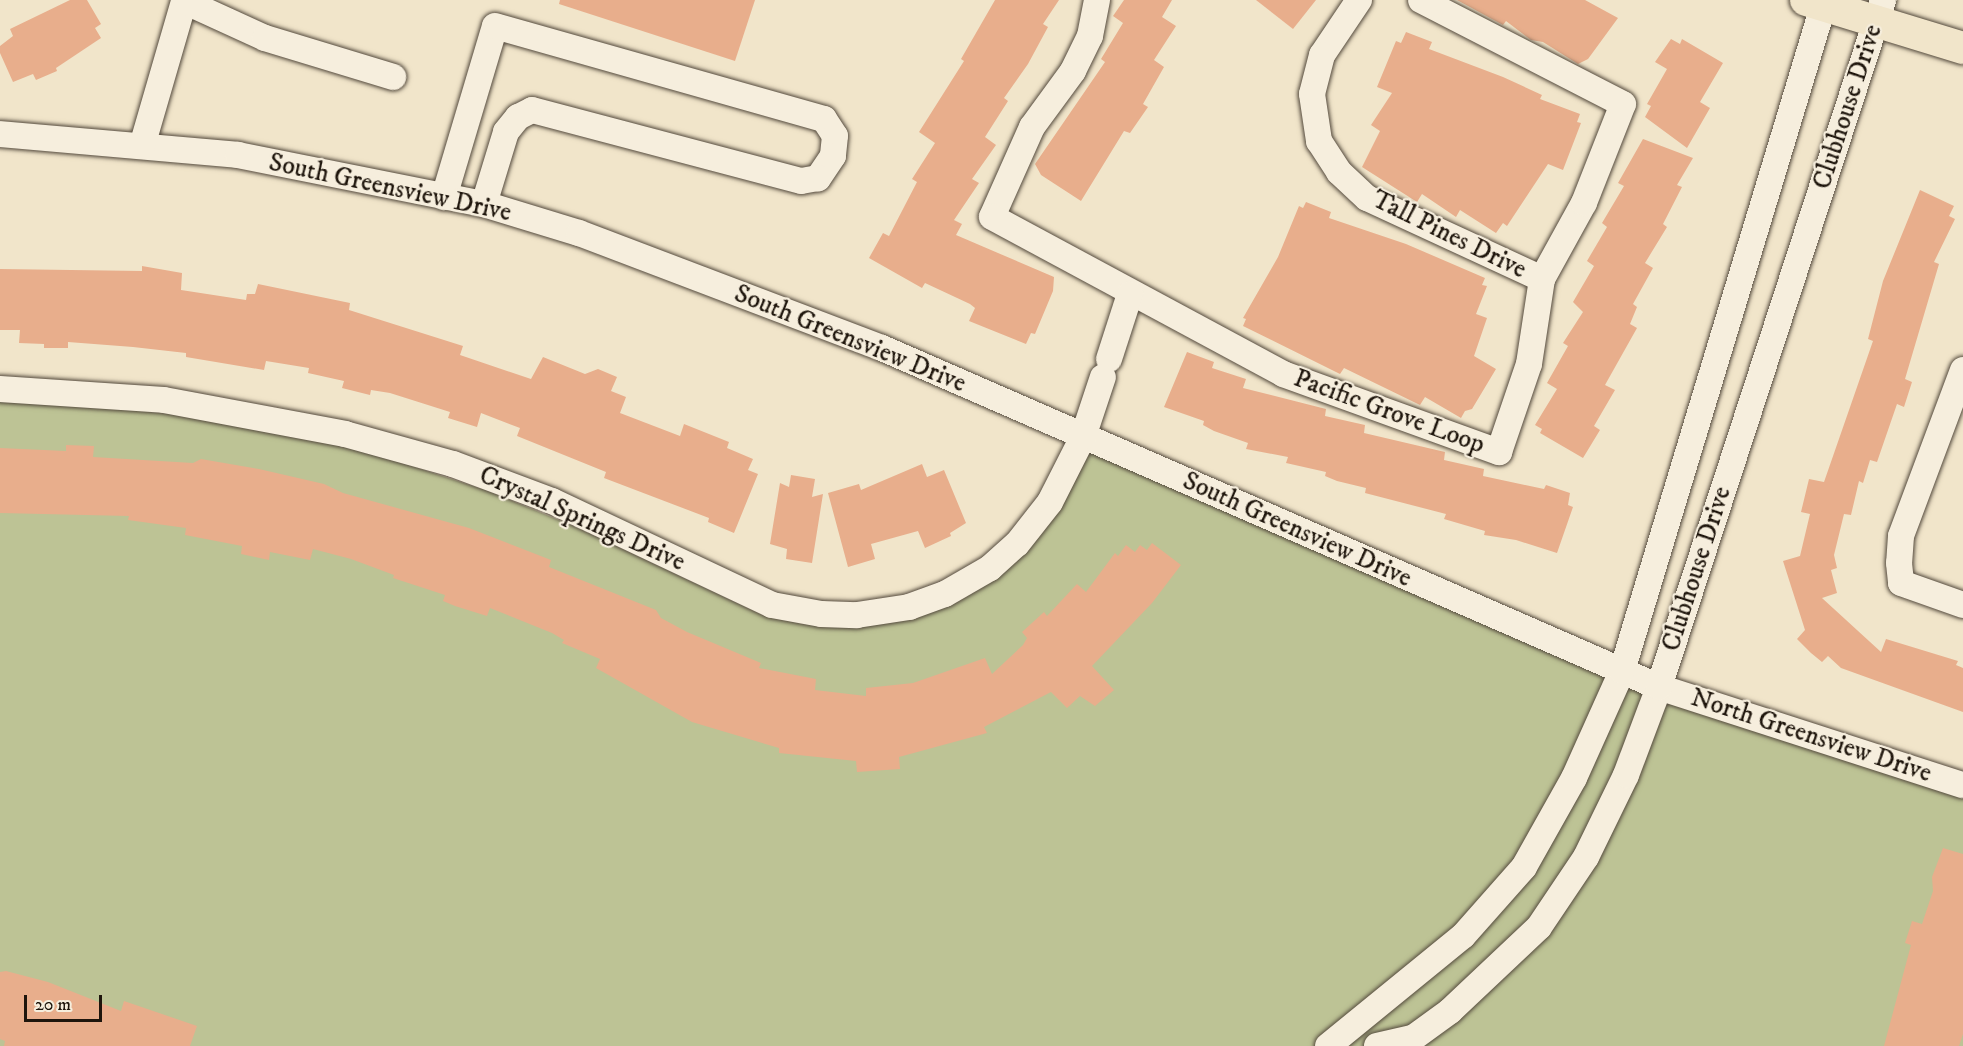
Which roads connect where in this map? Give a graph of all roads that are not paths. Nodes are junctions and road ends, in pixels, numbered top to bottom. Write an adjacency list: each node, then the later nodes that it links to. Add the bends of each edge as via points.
1 (185, 0): 8 (street, via 265,38); 10 (street)
2 (1097, 0): 14 (street, Pacific Grove Loop, via 1090,36 1072,71 1032,128 992,217)
3 (1359, 0): 13 (street, Tall Pines Drive, via 1322,55 1312,93 1318,141 1339,172 1366,198)
4 (1421, 0): 13 (street, Pacific Grove Loop, via 1623,104 1584,203)
5 (1818, 2): 6 (main road); 19 (street, Clubhouse Drive)
6 (1879, 11): 7 (main road); 20 (street, Clubhouse Drive)
7 (1963, 48)
8 (393, 77)
9 (0, 134): 10 (street, South Greensview Drive)
10 (142, 146): 11 (street, South Greensview Drive, via 238,155)
11 (444, 197): 12 (street, South Greensview Drive); 12 (street, via 495,26 824,119 835,136 833,156 818,178 801,182 532,110 518,117 506,132)
12 (484, 204): 17 (street, South Greensview Drive, via 579,233 882,348)
13 (1542, 279): 14 (street, Pacific Grove Loop, via 1529,364 1499,452 1283,374)
14 (1130, 294): 17 (street)
15 (1963, 370): 18 (street, via 1901,536 1901,583)
16 (0, 389): 17 (street, Crystal Springs Drive, via 96,394 229,411 345,434 453,464 564,506 772,605 821,615 877,614 909,607 945,594 990,568 1033,526 1050,502)
17 (1083, 437): 19 (street, South Greensview Drive)
18 (1963, 605)
19 (1622, 671): 20 (street, South Greensview Drive); 22 (street, Clubhouse Drive, via 1574,778 1524,867 1463,936)
20 (1659, 687): 21 (street, North Greensview Drive); 23 (street, Clubhouse Drive, via 1626,775 1591,847 1539,927 1450,1011 1413,1038)
21 (1963, 784)
22 (1328, 1046)
23 (1377, 1046)

